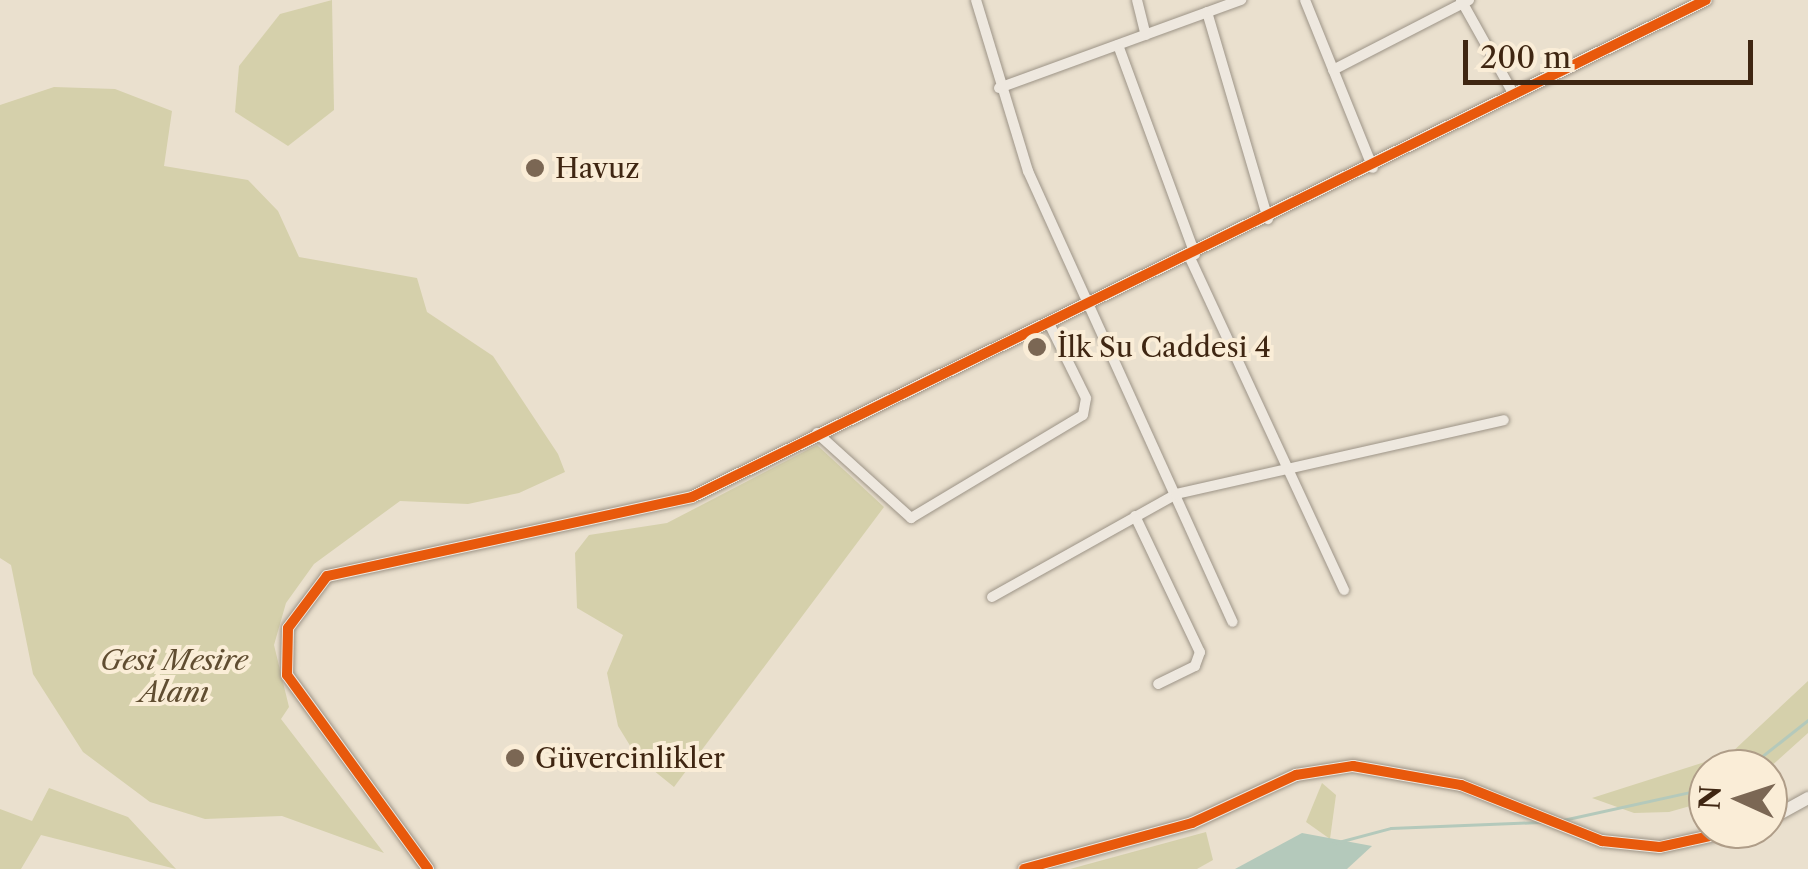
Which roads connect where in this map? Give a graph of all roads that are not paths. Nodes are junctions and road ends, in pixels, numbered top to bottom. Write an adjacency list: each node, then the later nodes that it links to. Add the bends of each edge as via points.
1 (976, 0): 11 (street)
2 (1138, 0): 8 (street)
3 (1241, 0): 7 (street)
4 (1305, 0): 10 (street)
5 (1704, 0): 12 (street)
6 (1464, 1): 10 (street); 12 (street)
7 (1207, 12): 8 (street); 14 (street)
8 (1146, 35): 9 (street)
9 (1118, 45): 11 (street); 15 (street)
10 (1333, 70): 13 (street)
11 (1000, 88): 16 (street)
12 (1514, 96): 13 (street)
13 (1373, 169): 14 (street)
14 (1268, 220): 15 (street)
15 (1193, 257): 16 (street); 20 (street)
16 (1086, 305): 17 (street); 21 (street)
17 (1050, 325): 19 (street); 19 (street, via 1086,398 1083,414 911,518)
18 (1504, 420): 20 (street)
19 (817, 433): 28 (street, via 645,513 352,565 307,594 284,647 296,698)
20 (1285, 464): 21 (street); 23 (street)
21 (1176, 494): 22 (street); 25 (street)
22 (1135, 516): 24 (street); 26 (street, via 1200,652 1194,666)
23 (1344, 590)
24 (992, 597)
25 (1233, 622)
26 (1158, 684)
27 (1688, 841): 29 (street, via 1660,847 1602,841 1462,784 1352,766 1296,774 1192,823)
28 (428, 869)
29 (1024, 869)

